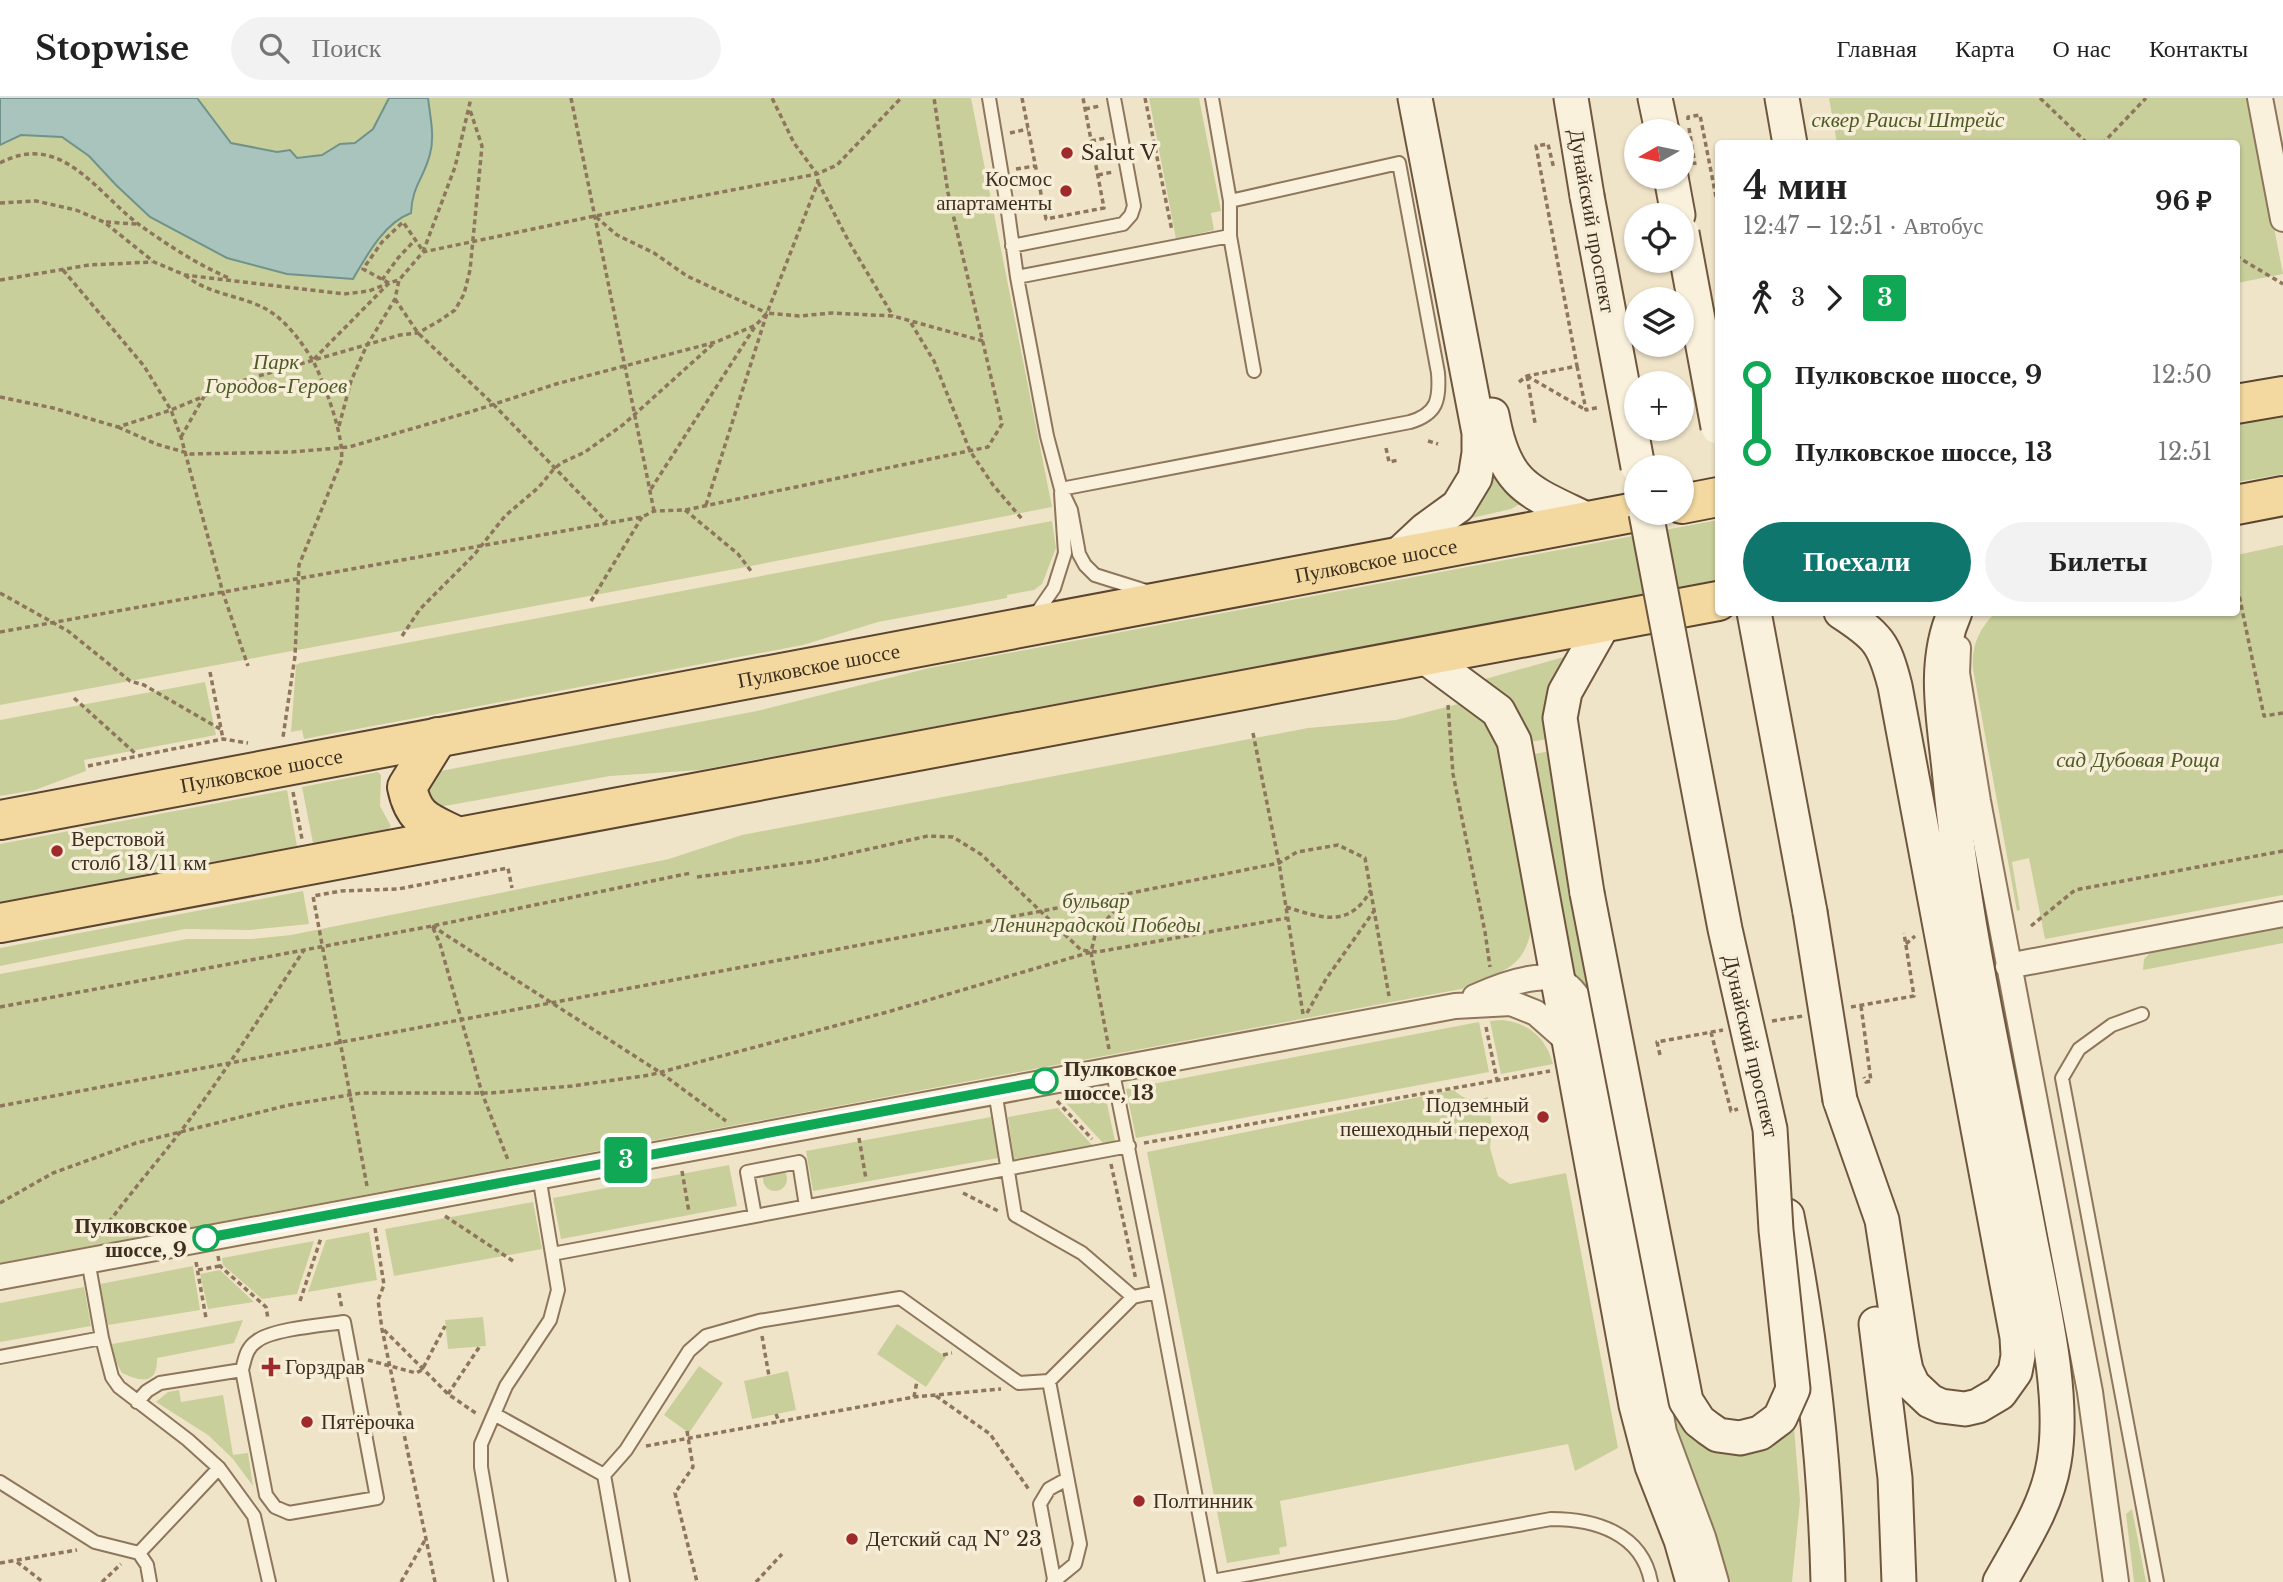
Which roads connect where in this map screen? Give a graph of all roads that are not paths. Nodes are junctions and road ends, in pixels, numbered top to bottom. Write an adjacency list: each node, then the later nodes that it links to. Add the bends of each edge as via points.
1 (989, 98): 17 (lane)
2 (1114, 98): 17 (lane, via 1134,206 1131,215 1124,224)
3 (1212, 98): 14 (lane)
4 (1415, 98): 33 (main road, via 1479,433 1479,453 1475,478 1458,506)
5 (1436, 98): 31 (main road, via 1498,446 1517,480)
6 (1571, 98): 24 (main road, Дунайский проспект, bridge)
7 (1655, 98): 11 (main road)
8 (1782, 98): 12 (main road)
9 (1804, 98): 13 (main road)
10 (2260, 98): 15 (street)
11 (1659, 119)
12 (1789, 140)
13 (1812, 140)
14 (1230, 201): 16 (lane); 25 (lane, via 1399,163 1438,373 1432,412 1410,422)
15 (2283, 219)
16 (1230, 236): 19 (lane); 20 (lane)
17 (1012, 246): 19 (lane)
18 (1689, 273): 23 (main road, bridge)
19 (1017, 277): 25 (lane)
20 (1254, 371)
21 (2283, 396): 22 (main road)
22 (2240, 403)
23 (1715, 411)
24 (1636, 455)
25 (1061, 489): 34 (lane, via 1079,554 1094,575); 41 (lane, via 1062,567 1054,588)
26 (2283, 496): 29 (main road)
27 (1715, 498): 28 (main road)
28 (1694, 502)
29 (2240, 504)
30 (1624, 514): 31 (main road, Пулковское шоссе)
31 (1590, 521): 33 (main road, Пулковское шоссе)
32 (1648, 525): 59 (main road, Дунайский проспект, bridge, via 1725,929)
33 (1395, 558): 34 (main road, Пулковское шоссе)
34 (1180, 598): 41 (main road, Пулковское шоссе)
35 (1715, 602): 40 (main road)
36 (1755, 616): 58 (main road, bridge, via 1810,912)
37 (1847, 616): 49 (main road, via 1872,634 1887,656)
38 (1953, 616): 49 (main road, via 1941,657 1955,831)
39 (1967, 616): 50 (street, via 1956,652 1957,673)
40 (1604, 623): 42 (main road); 59 (main road, bridge, via 1565,692 1560,730 1587,893 1686,1401 1699,1421 1728,1437 1749,1437 1769,1428 1780,1418 1793,1389)
41 (1027, 627): 43 (main road, Пулковское шоссе)
42 (1425, 656): 45 (main road); 48 (main road, via 1479,695 1507,725 1514,741)
43 (438, 737): 44 (main road, Пулковское шоссе); 45 (main road, via 407,787 411,805 421,818)
44 (0, 820)
45 (458, 837): 47 (main road)
46 (2283, 914): 50 (street)
47 (0, 923)
48 (1547, 924): 51 (main road); 52 (street, via 1540,961)
49 (1956, 930): 58 (main road, via 2018,1356 2015,1372 2000,1393 1978,1406 1941,1406 1920,1393 1909,1378 1882,1220); 92 (main road, via 2042,1301 2058,1423 2054,1464 2039,1511)
50 (2008, 966): 93 (street, via 2090,1392)
51 (1559, 980): 52 (street); 55 (main road); 89 (street, via 1578,997 1588,1015 1664,1432)
52 (1522, 981): 53 (street)
53 (1455, 1006): 55 (street, via 1511,1003 1536,1013); 56 (street)
54 (2142, 1014): 94 (lane, via 2112,1025 2079,1049 2062,1078)
55 (1571, 1044): 88 (main road, via 1642,1432)
56 (1112, 1069): 57 (street); 60 (lane)
57 (995, 1091): 61 (lane); 62 (street)
58 (1850, 1093): 91 (main road, via 1895,1478)
59 (1770, 1129): 90 (main road, Дунайский проспект, bridge, via 1814,1377 1826,1494)
60 (1129, 1146): 61 (lane); 68 (lane)
61 (1008, 1168): 63 (lane); 69 (lane, via 1015,1215 1082,1253)
62 (530, 1177): 65 (lane); 66 (street)
63 (806, 1206): 64 (lane); 64 (lane, via 799,1162 747,1172)
64 (755, 1216): 65 (lane)
65 (552, 1254): 75 (lane, via 558,1290 550,1320 506,1386)
66 (88, 1260): 67 (street); 70 (lane)
67 (0, 1277)
68 (1157, 1292): 69 (lane); 86 (lane)
69 (1136, 1296): 73 (lane)
70 (102, 1338): 71 (lane); 74 (lane, via 112,1377)
71 (0, 1357)
72 (242, 1370): 72 (lane, via 266,1495 275,1507 289,1513 377,1498 344,1322 271,1334 256,1341 246,1353); 74 (lane, via 160,1382)
73 (1049, 1381): 77 (lane, via 1019,1383 900,1298 759,1321 706,1336 689,1351 626,1450); 78 (lane)
74 (138, 1402): 76 (lane)
75 (492, 1419): 77 (lane); 84 (lane, via 481,1444 481,1467)
76 (219, 1468): 80 (lane); 83 (lane, via 254,1516)
77 (604, 1475): 85 (lane)
78 (1067, 1479): 81 (lane, via 1080,1544 1075,1564); 81 (lane, via 1049,1489 1040,1504)
79 (0, 1482): 80 (lane, via 95,1542)
80 (136, 1553): 82 (lane, via 147,1565)
81 (1053, 1580)
82 (150, 1582)
83 (269, 1582)
84 (501, 1582)
85 (623, 1582)
86 (1212, 1582): 87 (lane, via 1551,1519 1573,1519 1594,1522 1626,1540 1641,1555)
87 (1651, 1582)
88 (1693, 1582)
89 (1716, 1582)
90 (1828, 1582)
91 (1899, 1582)
92 (2000, 1582)
93 (2116, 1582)
94 (2157, 1582)

